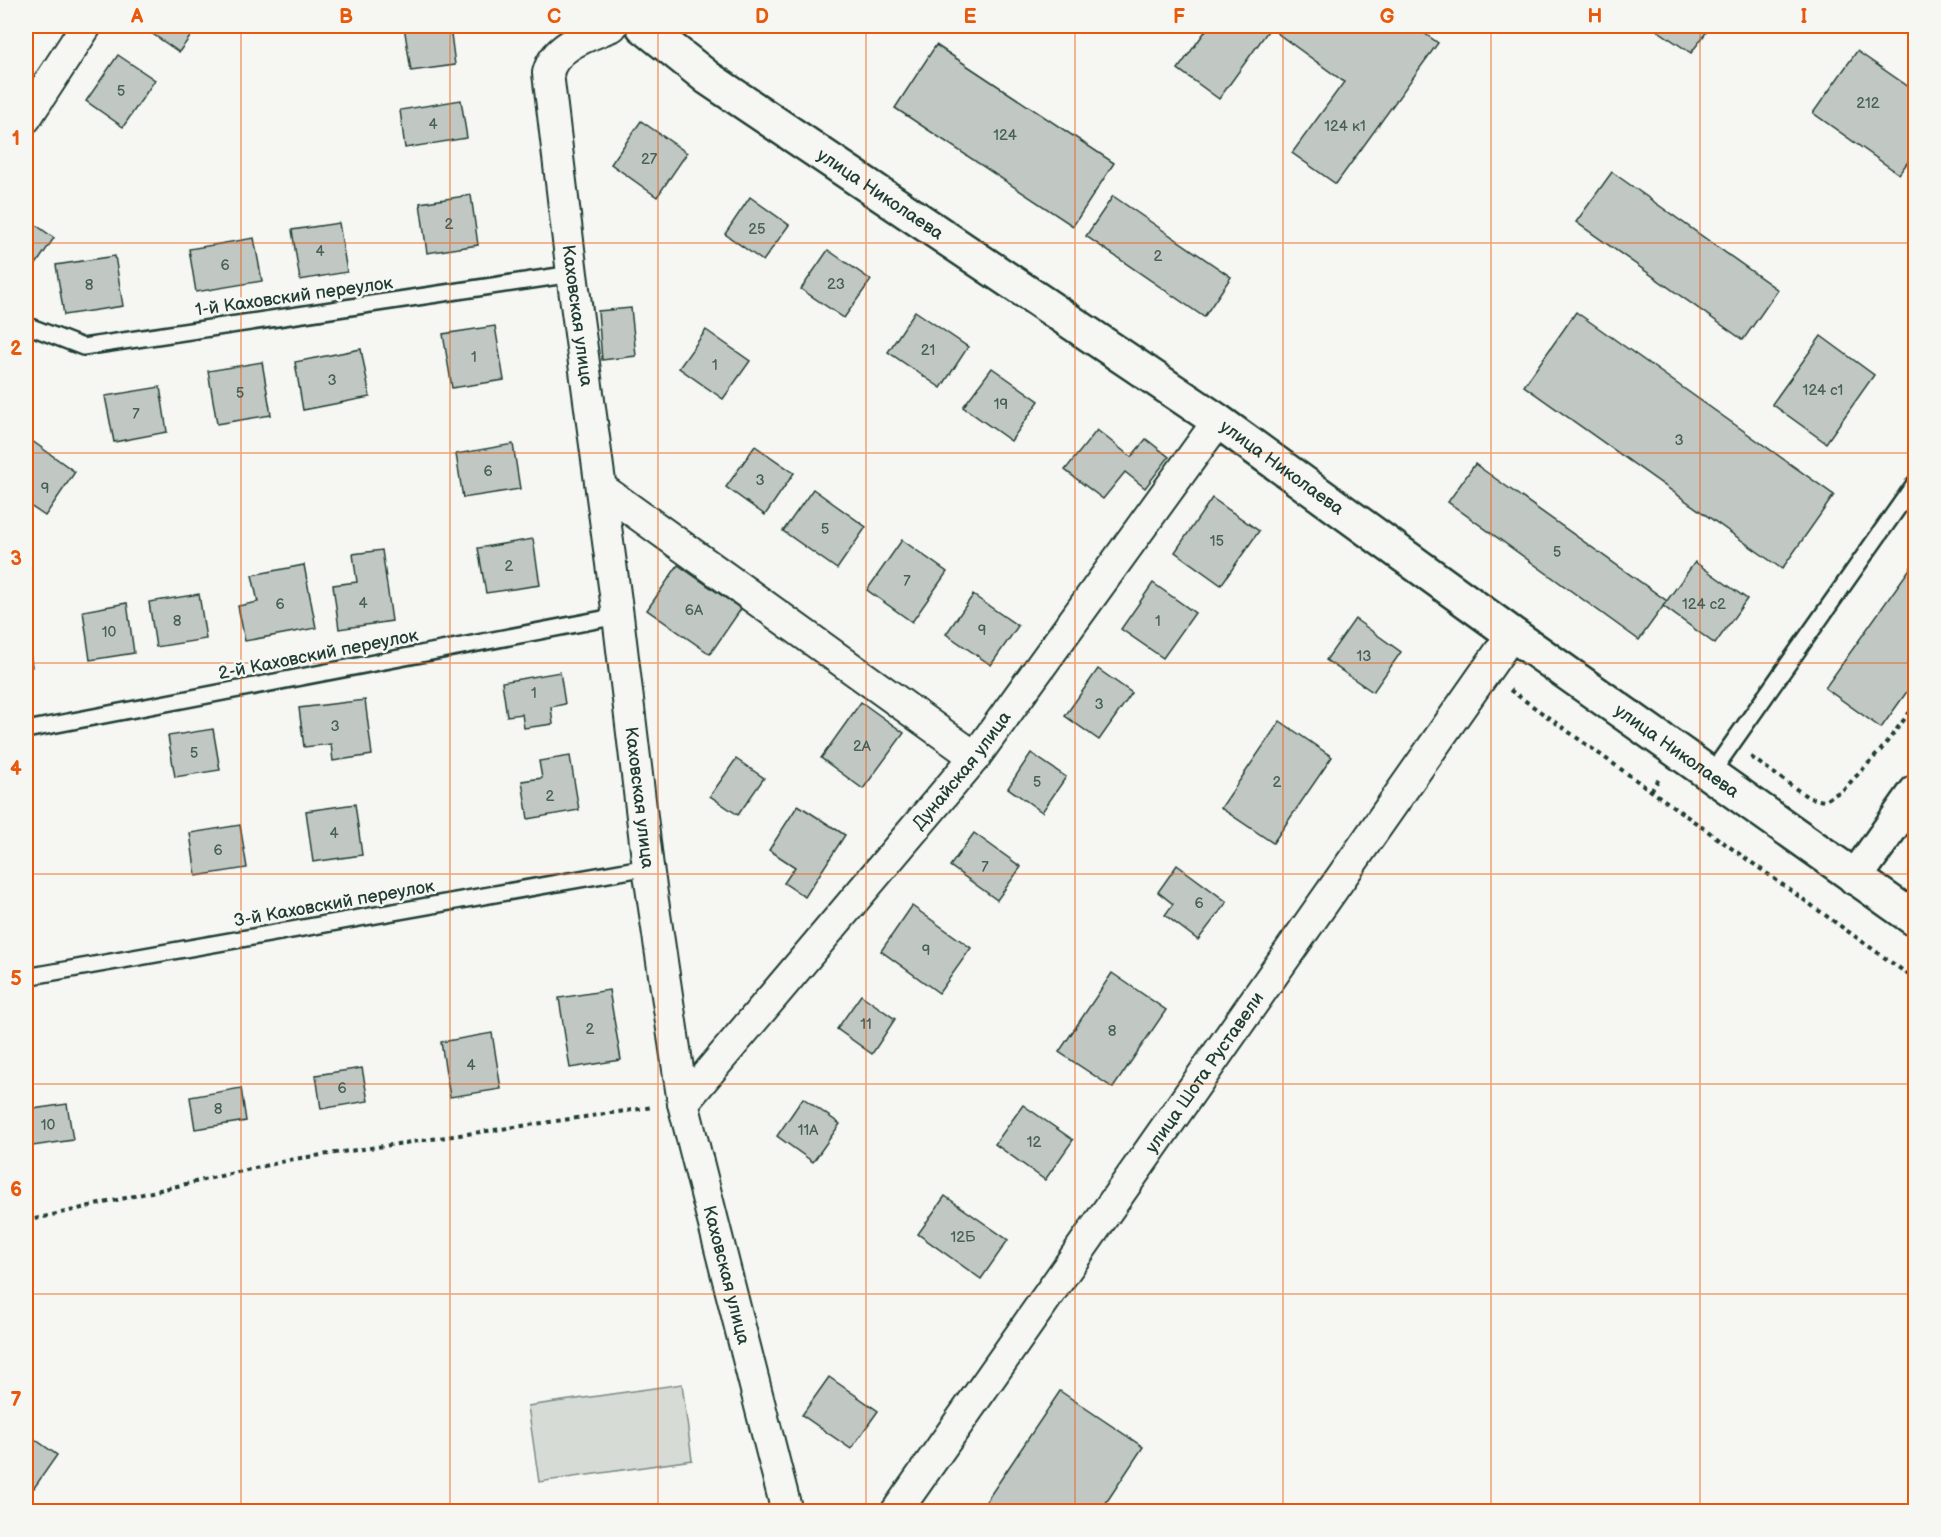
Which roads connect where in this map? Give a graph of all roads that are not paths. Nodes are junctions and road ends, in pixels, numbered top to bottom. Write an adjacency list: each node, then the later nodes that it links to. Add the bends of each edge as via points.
1 (86, 26): 4 (street)
2 (612, 26): 5 (street, Каховская улица, via 556,55 548,73)
3 (643, 26): 7 (main road, улица Николаева, via 708,78)
4 (26, 118)
5 (572, 274): 6 (lane, 1-й Каховский переулок, via 83,347); 9 (street, Каховская улица)
6 (26, 325)
7 (1218, 421): 11 (main road, улица Николаева); 13 (street, Дунайская улица)
8 (1916, 482): 14 (lane)
9 (601, 488): 10 (street, Каховская улица); 13 (street)
10 (618, 616): 12 (lane, 2-й Каховский переулок); 16 (street, Каховская улица)
11 (1512, 634): 14 (main road, улица Николаева); 22 (street, улица Шота Руставели)
12 (26, 730)
13 (975, 757): 20 (street, Дунайская улица)
14 (1710, 775): 17 (main road, улица Николаева)
15 (1916, 792): 17 (main road)
16 (648, 867): 19 (lane, 3-й Каховский переулок); 20 (street, Каховская улица)
17 (1855, 878): 18 (main road, улица Николаева)
18 (1916, 920)
19 (26, 977)
20 (683, 1102): 21 (street, Каховская улица)
21 (787, 1512)
22 (896, 1512)

